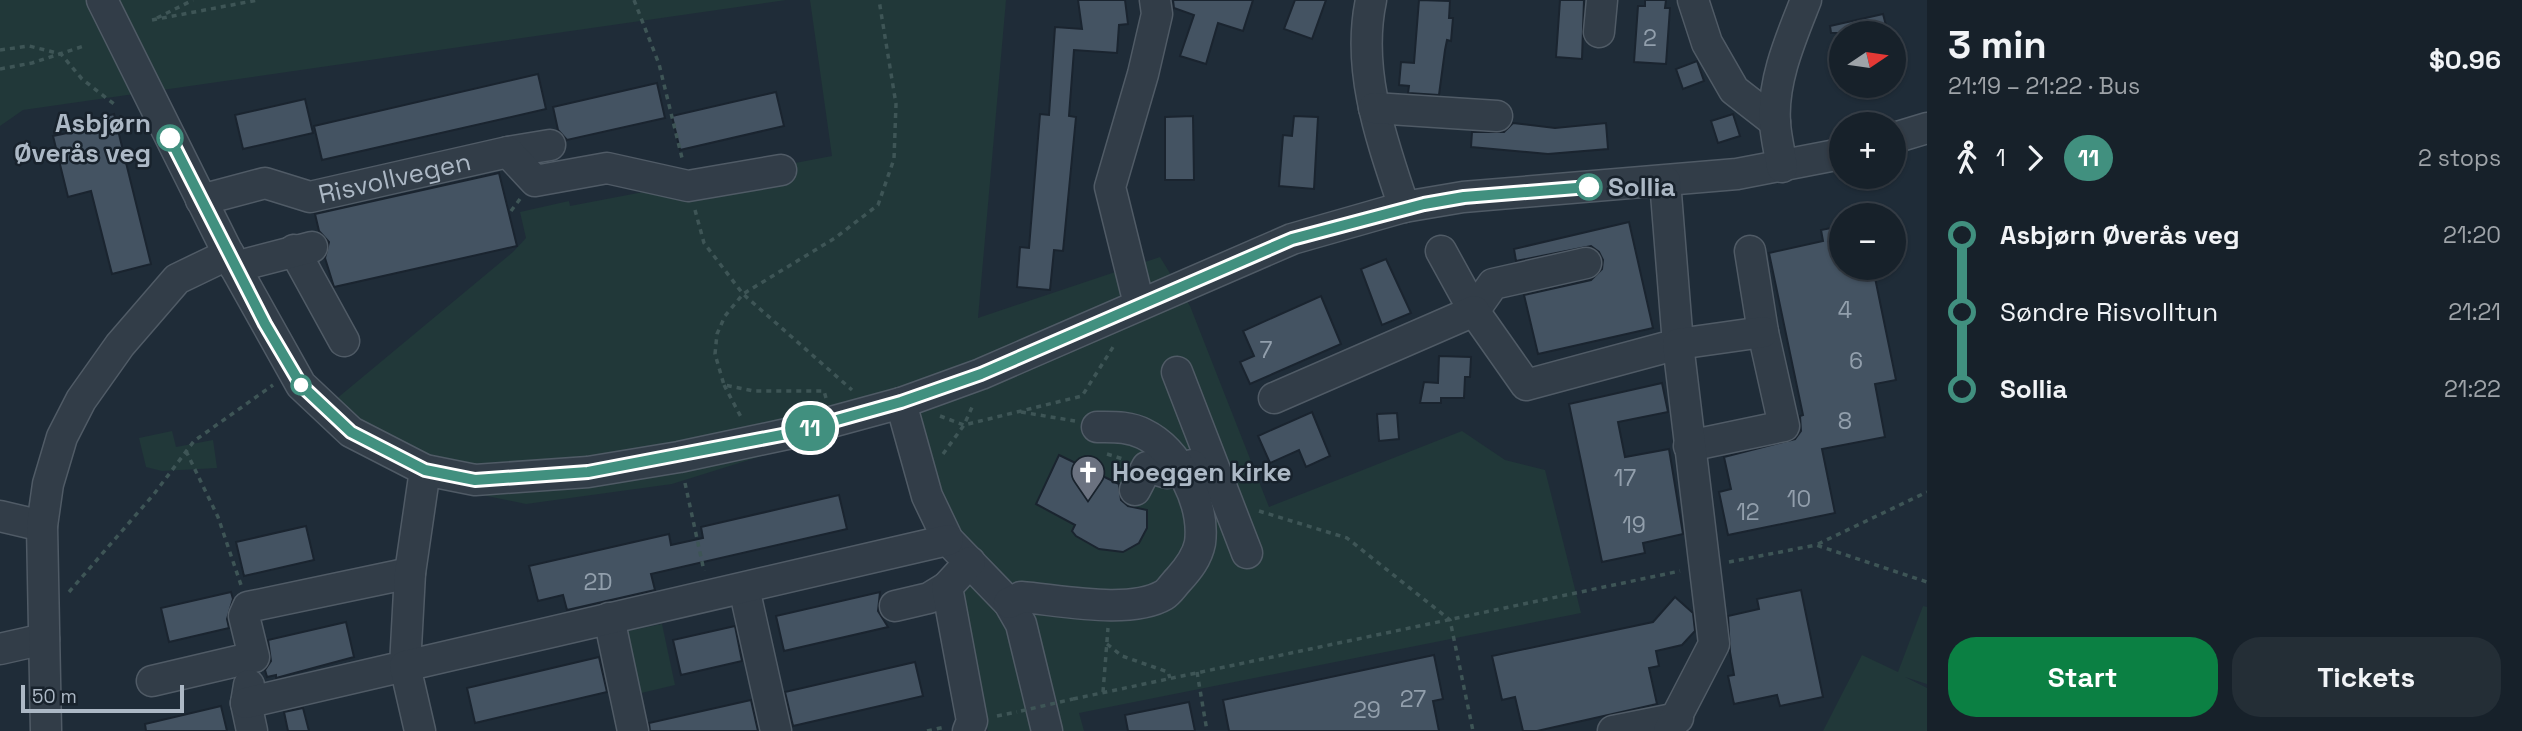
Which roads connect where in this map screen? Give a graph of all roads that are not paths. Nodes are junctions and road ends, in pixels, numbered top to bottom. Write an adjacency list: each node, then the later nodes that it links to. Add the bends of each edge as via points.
1 (102, 0): 19 (street)
2 (1155, 0): 25 (street, via 1157,14 1143,74 1110,187)
3 (1371, 0): 8 (street, via 1367,57)
4 (1602, 0): 7 (street)
5 (1693, 0): 10 (street, via 1707,43 1734,90)
6 (1805, 0): 10 (street, via 1777,90)
7 (1598, 32)
8 (1374, 108): 9 (street); 20 (street)
9 (1497, 116)
10 (1775, 122): 16 (street)
11 (1927, 128): 12 (street)
12 (1906, 134)
13 (550, 145): 14 (street, Risvollvegen)
14 (508, 152): 17 (street, Risvollvegen, via 535,181 607,168 688,186); 19 (street, Risvollvegen, via 310,197 265,183)
15 (1829, 157): 16 (street)
16 (1782, 167): 18 (street)
17 (781, 170)
18 (1665, 181): 20 (street, via 1464,197); 29 (street)
19 (201, 200): 23 (street)
20 (1404, 208): 25 (street, via 1292,239)
21 (1441, 251): 26 (street)
22 (1750, 251): 27 (street)
23 (232, 260): 28 (street, via 305,248); 36 (street, via 301,385 351,432); 41 (street, via 177,279 80,400 62,437)
24 (1586, 262): 26 (street, via 1493,284)
25 (1139, 304): 32 (street, via 981,374)
26 (1474, 311): 29 (street, via 1526,385); 31 (street)
27 (1763, 332): 29 (street); 34 (street, via 1784,426)
28 (344, 341)
29 (1678, 344): 34 (street)
30 (1177, 372): 35 (street)
31 (1274, 398)
32 (901, 402): 36 (street, via 752,442 588,472 475,480); 43 (street, via 927,496)
33 (1097, 427): 37 (street, via 1120,426 1143,433 1163,446)
34 (1689, 446): 58 (street, via 1714,644)
35 (1211, 458): 37 (street); 39 (street)
36 (425, 470): 46 (street)
37 (1180, 470): 38 (street, via 1167,473 1147,467); 42 (street, via 1193,496)
38 (1135, 491)
39 (1232, 513): 42 (street); 44 (street)
40 (0, 516): 41 (street)
41 (42, 526): 52 (street)
42 (1200, 530): 49 (street, via 1192,564 1164,595 1129,605 1021,597)
43 (948, 540): 45 (street); 48 (street)
44 (1247, 553)
45 (970, 562): 47 (street); 49 (street)
46 (410, 573): 54 (street, via 248,607 244,616); 55 (street)
47 (947, 587): 50 (street, via 929,598); 63 (street, via 972,721)
48 (744, 588): 51 (street); 62 (street)
49 (1009, 603): 64 (street, via 1028,647)
50 (895, 606)
51 (609, 618): 55 (street); 61 (street)
52 (44, 626): 53 (street); 59 (street)
53 (0, 649)
54 (254, 657): 56 (street); 57 (street)
55 (405, 666): 57 (street); 60 (street)
56 (152, 681)
57 (249, 717)
58 (1673, 724): 65 (street)
59 (46, 731)
60 (420, 731)
61 (634, 731)
62 (776, 731)
63 (968, 731)
64 (1047, 731)
65 (1613, 731)

